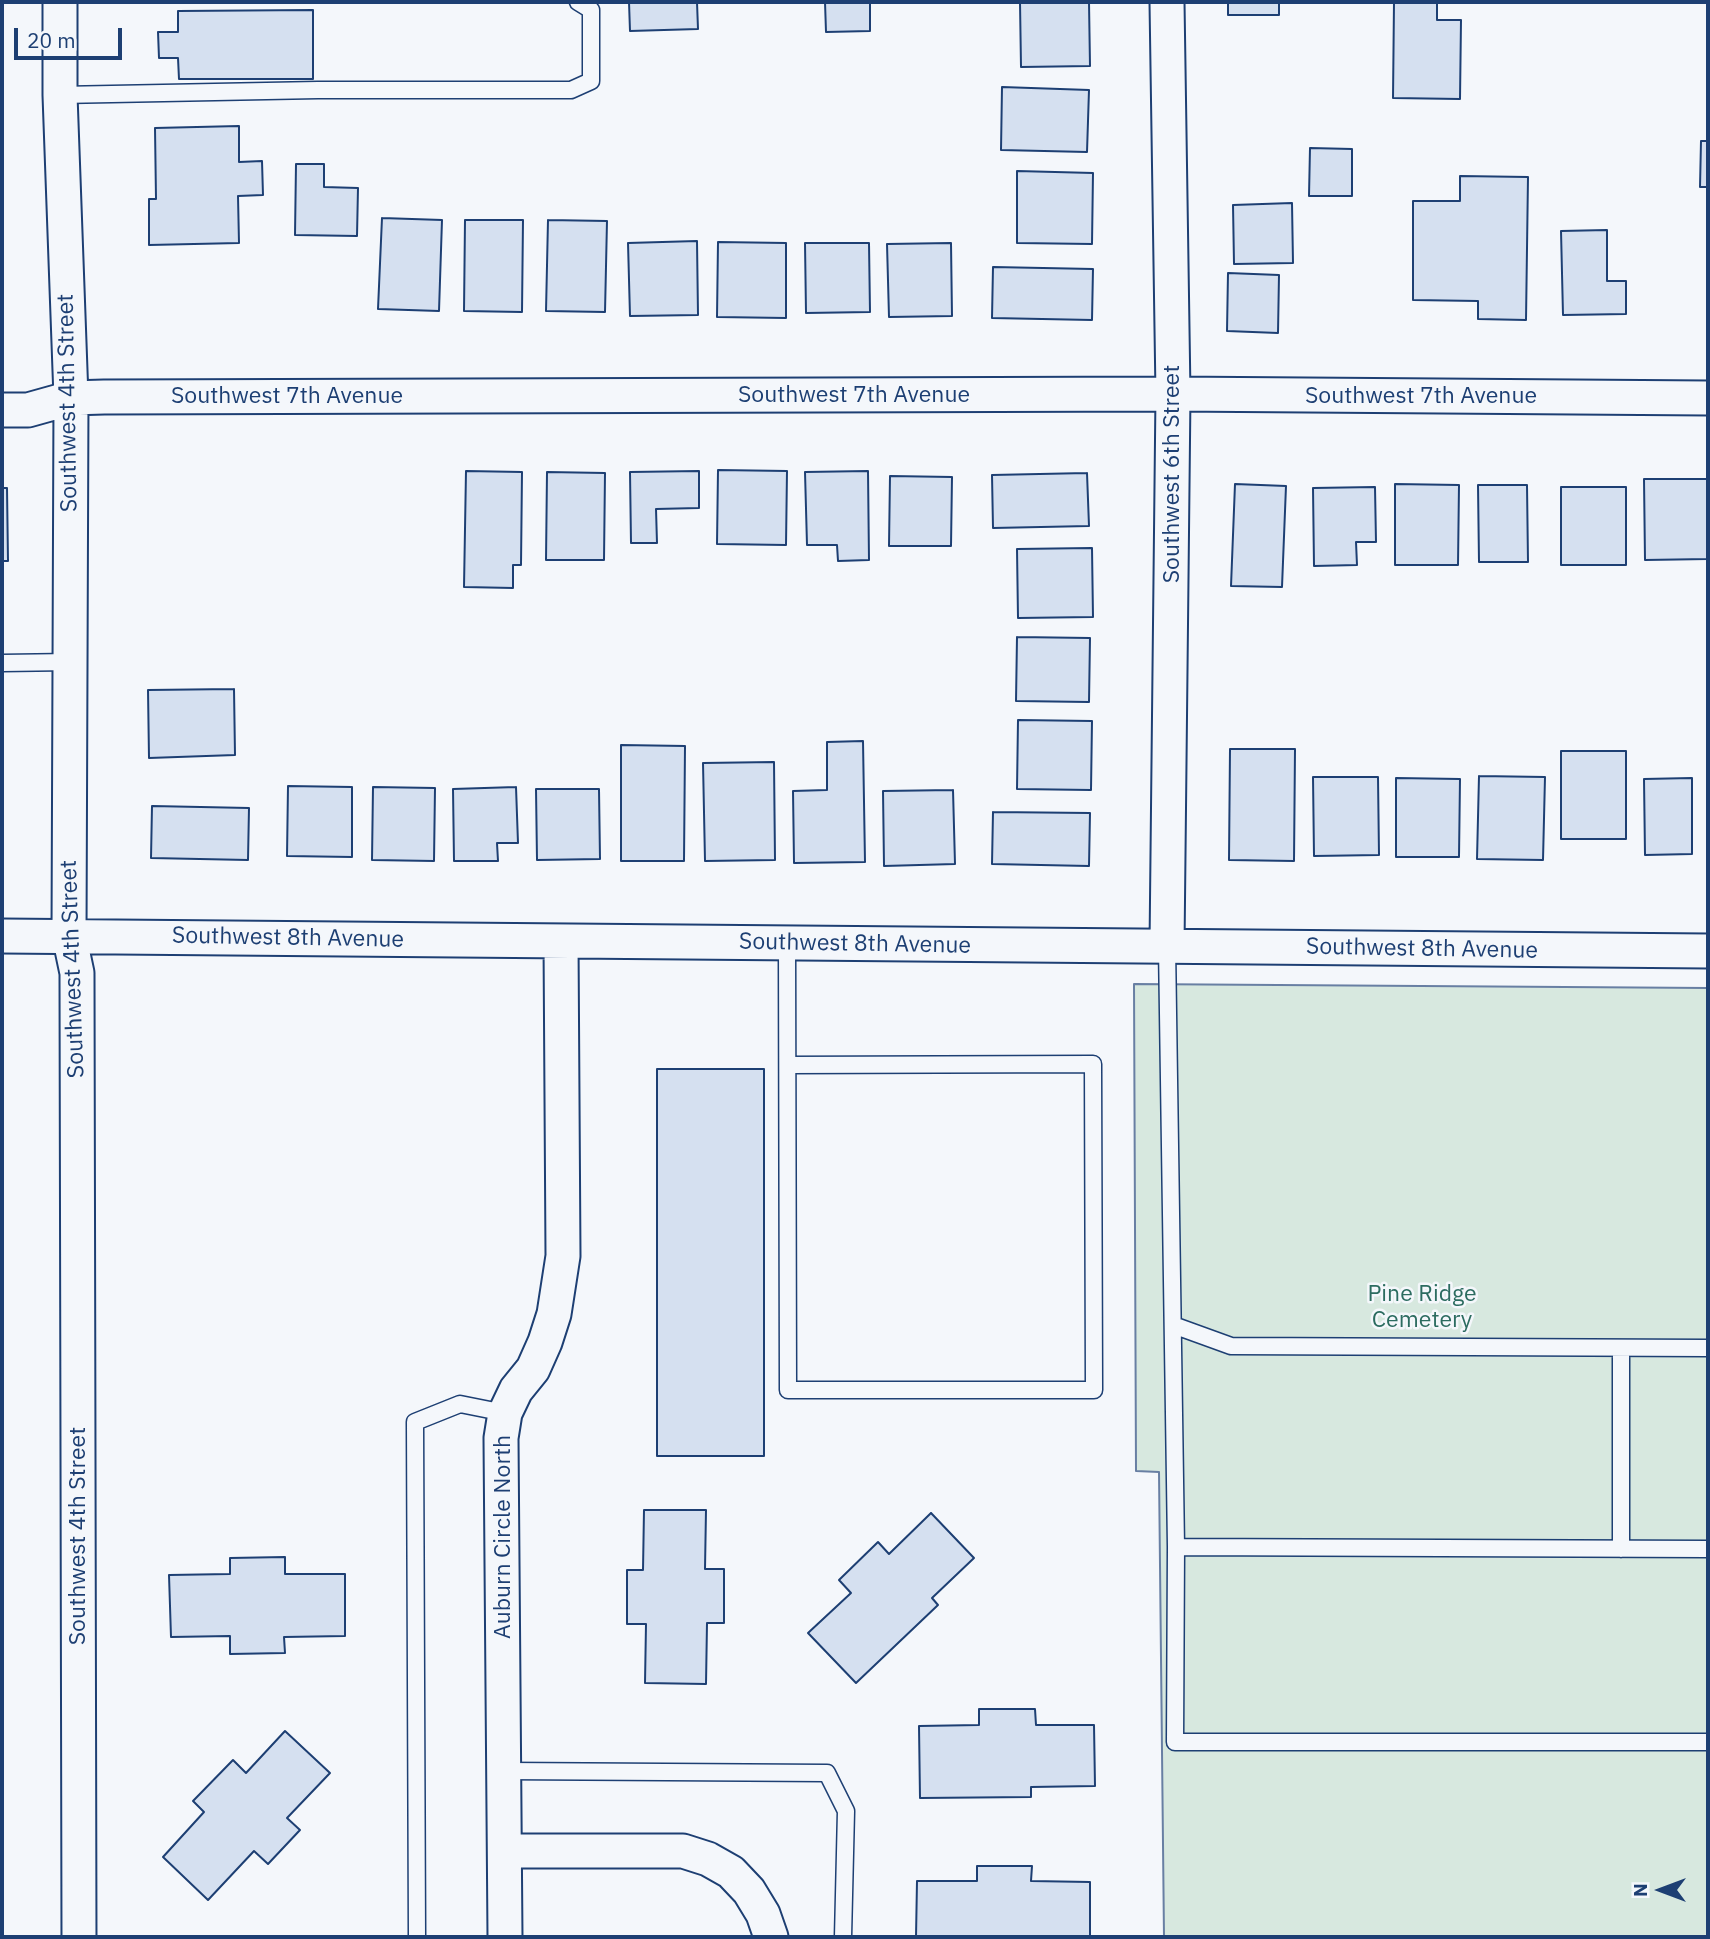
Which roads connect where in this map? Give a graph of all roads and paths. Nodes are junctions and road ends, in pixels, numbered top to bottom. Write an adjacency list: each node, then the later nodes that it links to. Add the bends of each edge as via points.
1 (60, 2): 4 (street, Southwest 4th Street)
2 (578, 2): 4 (lane, via 591,10 591,81 571,90)
3 (1167, 2): 5 (street, Southwest 6th Street)
4 (60, 95): 6 (street, Southwest 4th Street)
5 (1173, 394): 6 (street, Southwest 7th Avenue); 7 (street, Southwest 7th Avenue); 15 (street, Southwest 6th Street)
6 (71, 398): 8 (street, Southwest 7th Avenue, via 28,410); 9 (street, Southwest 4th Street)
7 (1708, 398)
8 (2, 410)
9 (71, 662): 10 (lane); 11 (street, Southwest 4th Street)
10 (2, 663)
11 (69, 935): 12 (street, Southwest 8th Avenue); 13 (street, Southwest 8th Avenue); 28 (street, Southwest 4th Street, via 77,973)
12 (2, 936)
13 (562, 941): 14 (street, Southwest 8th Avenue); 21 (street, Auburn Circle North, via 563,1256 545,1342)
14 (787, 943): 15 (street, Southwest 8th Avenue); 17 (lane)
15 (1167, 946): 16 (street, Southwest 8th Avenue); 18 (lane)
16 (1708, 951)
17 (788, 1065): 17 (lane, via 788,1390 1094,1390 1093,1064)
18 (1173, 1325): 19 (lane, via 1231,1346); 22 (lane)
19 (1621, 1348): 20 (lane); 23 (lane)
20 (1708, 1348)
21 (505, 1413): 26 (street, Auburn Circle North, via 501,1438); 29 (lane, via 460,1404 415,1422)
22 (1176, 1547): 23 (lane); 25 (lane, via 1175,1742)
23 (1621, 1549): 24 (lane)
24 (1708, 1549)
25 (1708, 1742)
26 (504, 1771): 27 (street, Auburn Circle North); 32 (lane, via 827,1773 846,1811)
27 (505, 1851): 30 (street, Auburn Circle North); 31 (street, via 683,1851 708,1859 731,1872 749,1891)
28 (79, 1937)
29 (417, 1937)
30 (505, 1937)
31 (771, 1937)
32 (843, 1937)

